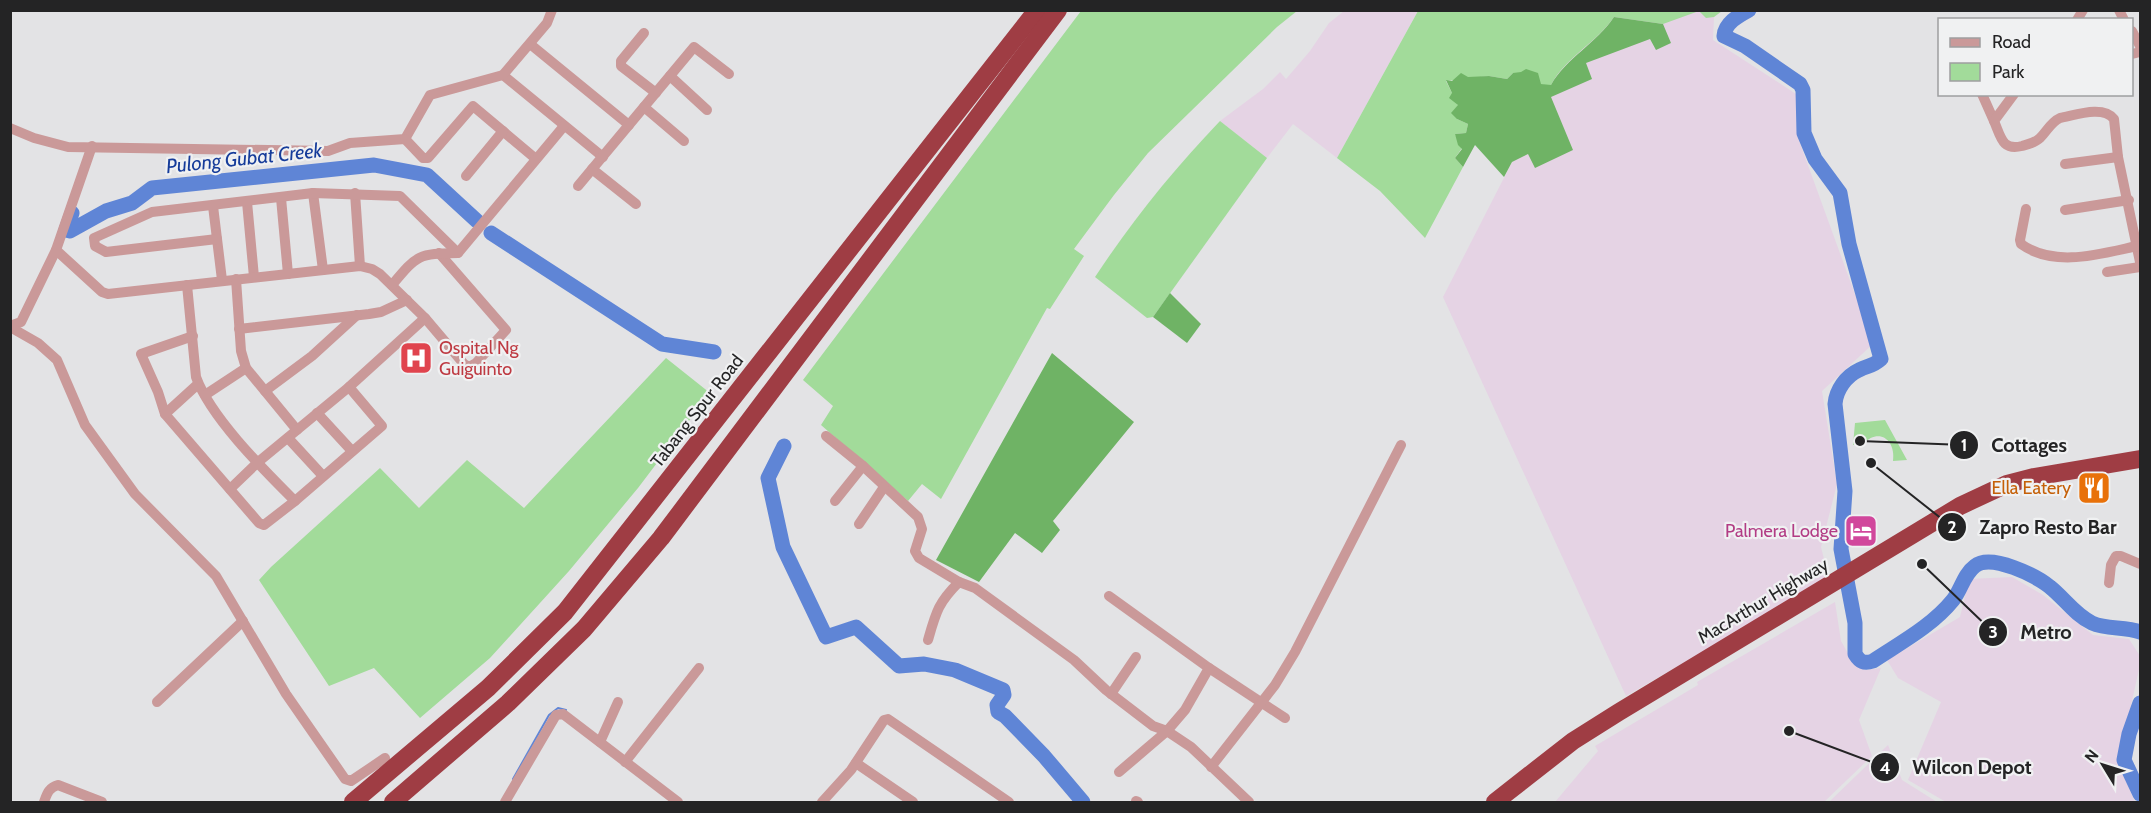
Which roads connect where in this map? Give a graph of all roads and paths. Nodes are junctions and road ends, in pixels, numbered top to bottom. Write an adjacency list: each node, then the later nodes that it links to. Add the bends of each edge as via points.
1 (552, 10): 5 (street, via 548,23)
2 (1037, 10): 106 (highway, Tabang Spur Road, via 565,612 488,688)
3 (1058, 10): 107 (highway, via 661,538 584,629 508,703)
4 (644, 33): 9 (street, via 621,66)
5 (530, 44): 7 (street); 15 (street)
6 (729, 74): 8 (street, via 694,47)
7 (503, 75): 16 (street); 19 (street, via 430,95)
8 (670, 76): 9 (street); 13 (street)
9 (656, 93): 12 (street)
10 (1983, 96): 14 (street)
11 (2012, 96): 14 (street)
12 (644, 107): 15 (street); 20 (street)
13 (707, 110)
14 (1994, 121): 23 (street, via 2003,142 2013,148 2033,143 2060,118 2105,112 2114,119)
15 (629, 125): 22 (street)
16 (564, 126): 22 (street); 24 (street)
17 (10, 128): 21 (street, via 68,147)
18 (503, 131): 19 (street, via 473,106 428,158 423,158); 24 (street); 27 (street)
19 (405, 139): 21 (street, via 350,143 328,151)
20 (684, 141)
21 (92, 146): 40 (street)
22 (603, 157): 26 (street)
23 (2118, 157): 25 (street); 32 (street)
24 (536, 159): 41 (street)
25 (2065, 164)
26 (592, 169): 28 (street); 34 (street)
27 (466, 176)
28 (578, 186)
29 (314, 193): 30 (street); 31 (street); 46 (street)
30 (355, 193): 41 (street, via 400,196); 44 (street)
31 (281, 198): 33 (street); 48 (street)
32 (2128, 200): 37 (street); 39 (street)
33 (247, 202): 35 (street); 49 (street)
34 (636, 204)
35 (213, 206): 38 (street); 38 (street, via 152,212 94,238 95,246 106,252)
36 (2026, 209): 39 (street, via 2020,240 2036,252 2054,257 2093,255)
37 (2065, 210)
38 (217, 239): 51 (street)
39 (2137, 246): 43 (street)
40 (56, 250): 52 (street, via 108,294); 57 (street, via 21,322)
41 (458, 253): 42 (street)
42 (439, 254): 53 (street, via 419,257); 56 (street, via 506,330 469,367)
43 (2140, 262)
44 (360, 266): 46 (street); 53 (street, via 372,269)
45 (2140, 267): 47 (street)
46 (322, 270): 48 (street)
47 (2107, 272)
48 (288, 274): 49 (street)
49 (254, 277): 50 (street)
50 (236, 279): 51 (street); 58 (street)
51 (222, 280): 52 (street)
52 (187, 285): 59 (street)
53 (392, 285): 54 (street)
54 (407, 300): 55 (street, via 381,312); 56 (street)
55 (357, 315): 58 (street); 63 (street)
56 (425, 318): 62 (street)
57 (10, 326): 87 (street, via 57,360 84,425 135,494 216,576)
58 (239, 329): 60 (street)
59 (193, 336): 61 (street); 66 (street, via 141,354)
60 (246, 368): 63 (street); 64 (street)
61 (198, 384): 64 (street); 66 (street)
62 (349, 387): 65 (street); 70 (street, via 382,426)
63 (265, 391): 67 (street)
64 (205, 395): 72 (street)
65 (317, 413): 67 (street); 70 (street)
66 (165, 414): 77 (street)
67 (292, 434): 72 (street); 75 (street)
68 (826, 436): 73 (street)
69 (1401, 445): 95 (street, via 1294,652)
70 (352, 451): 75 (street)
71 (2140, 459): 82 (highway, MacArthur Highway, via 2007,484 1960,506)
72 (257, 463): 77 (street); 78 (street)
73 (863, 466): 76 (street); 79 (street)
74 (2140, 470): 82 (highway, MacArthur Highway, via 2033,487 1992,502)
75 (323, 476): 78 (street)
76 (884, 487): 80 (street); 83 (street, via 921,522 915,551 919,558)
77 (230, 489): 78 (street, via 264,525)
78 (295, 501)
79 (835, 501)
80 (860, 524)
81 (2140, 564): 84 (street, via 2116,556)
82 (1851, 579): 85 (highway, MacArthur Highway)
83 (959, 582): 88 (street, via 938,607); 92 (street, via 975,588 1074,660)
84 (2109, 583)
85 (1825, 594): 114 (highway, MacArthur Highway, via 1604,721); 115 (highway, MacArthur Highway, via 1628,715)
86 (1109, 596): 91 (street)
87 (243, 621): 93 (street); 99 (street, via 286,694 345,779 351,781)
88 (928, 640)
89 (1136, 657): 92 (street)
90 (699, 668): 100 (street)
91 (1209, 668): 95 (street); 97 (street, via 1185,710)
92 (1111, 694): 97 (street, via 1152,726)
93 (157, 702)
94 (618, 702): 98 (street)
95 (1261, 704): 96 (street); 102 (street)
96 (1285, 718)
97 (1167, 731): 102 (street); 103 (street)
98 (600, 742): 100 (street); 108 (street, via 563,714 556,715)
99 (385, 758)
100 (625, 762): 109 (street)
101 (856, 763): 110 (street); 111 (street); 112 (street, via 888,719)
102 (1211, 767): 113 (street)
103 (1119, 772)
104 (44, 802): 105 (street, via 48,791 58,785)
105 (102, 802)
106 (353, 802)
107 (393, 802)
108 (505, 802)
109 (678, 802)
110 (822, 802)
111 (913, 802)
112 (1009, 802)
113 (1249, 802)
114 (1495, 802)
115 (1508, 802)

